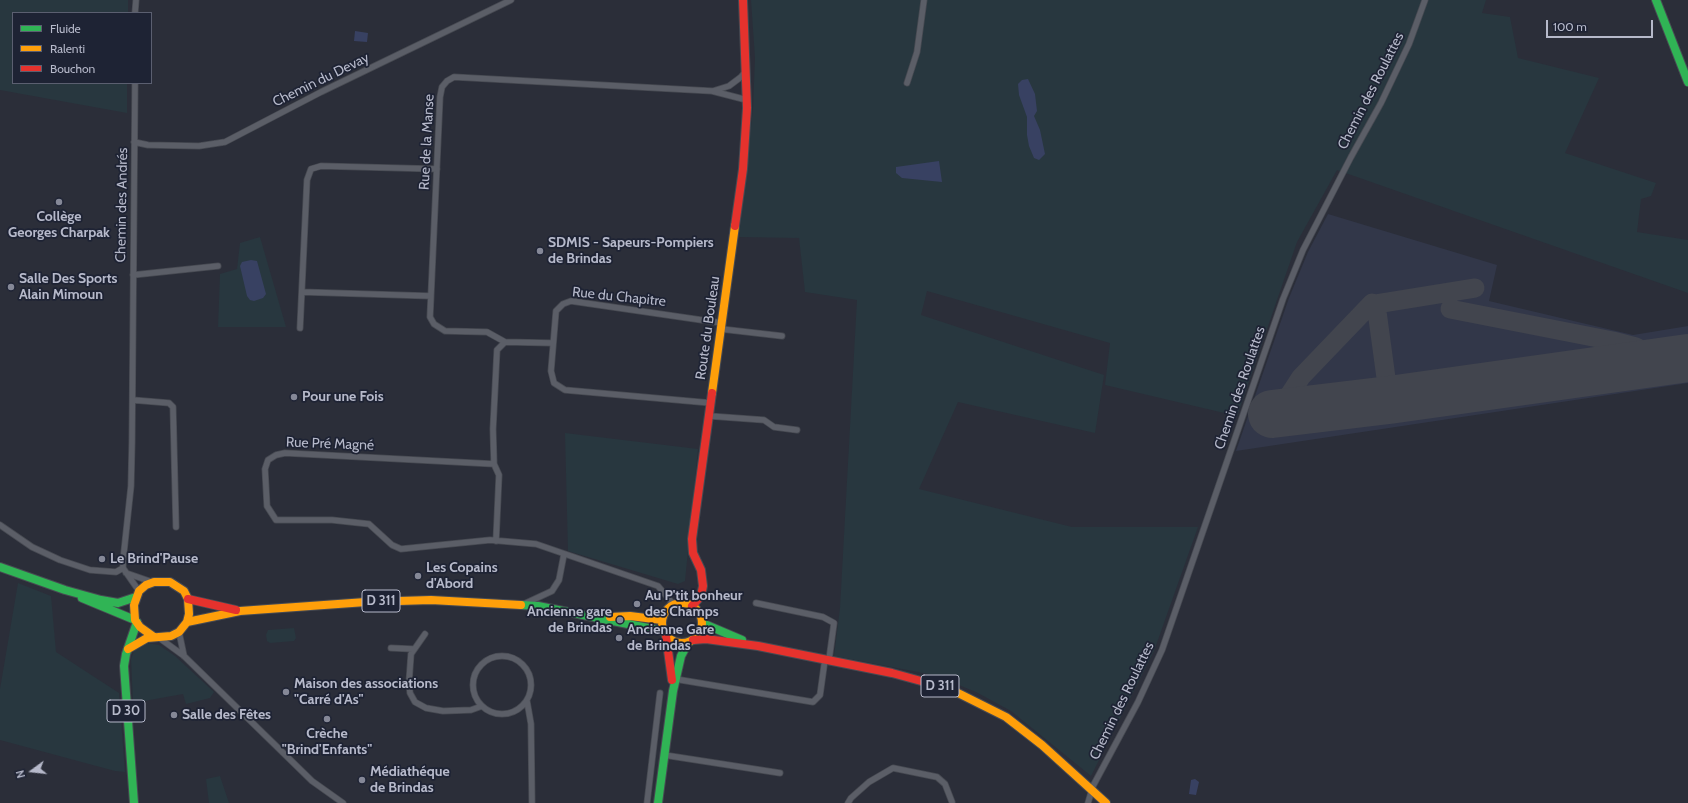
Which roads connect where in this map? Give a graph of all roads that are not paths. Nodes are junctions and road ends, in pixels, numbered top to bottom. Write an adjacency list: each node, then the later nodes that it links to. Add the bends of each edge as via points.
1 (136, 0): 7 (street)
2 (511, 0): 14 (street, Chemin du Devay, via 321,92 225,142 199,146 148,146)
3 (743, 0): 8 (main road, Route du Bouleau)
4 (924, 0): 10 (street, via 917,52)
5 (1425, 0): 68 (street, Chemin des Roulattes, via 1410,44 1303,250 1283,299 1162,650 1138,702)
6 (1656, 0): 9 (main road)
7 (135, 12)
8 (746, 70): 12 (street, via 729,86); 13 (main road, Route du Bouleau)
9 (1688, 82)
10 (907, 83)
11 (135, 84): 14 (street, Chemin des Andrés)
12 (712, 91): 13 (street); 15 (street, Rue de la Manse, via 454,77 447,81 441,92)
13 (747, 100): 20 (main road, Route du Bouleau, via 743,169)
14 (134, 142): 17 (street, Chemin des Andrés)
15 (437, 169): 18 (street, via 321,166 311,169 307,180); 19 (street, Rue de la Manse)
16 (218, 266): 17 (street)
17 (133, 275): 25 (street, Chemin des Andrés)
18 (302, 292): 19 (street); 21 (street)
19 (431, 296): 23 (street, Rue de la Manse, via 430,317 438,329 487,332)
20 (722, 326): 22 (street, Rue du Chapitre); 24 (street, Rue du Chapitre, via 571,301 556,311); 26 (main road, Route du Bouleau)
21 (300, 328)
22 (782, 336)
23 (505, 342): 24 (street); 29 (street, via 497,350)
24 (552, 343): 26 (street, Rue du Chapitre, via 550,371 554,383 565,390)
25 (133, 400): 31 (street, via 169,403 173,407); 35 (street, Chemin des Andrés, via 131,486)
26 (711, 403): 27 (main road, Route du Bouleau)
27 (709, 416): 28 (street, via 764,420 774,427); 43 (main road, Route du Bouleau, via 692,539 703,586 700,596)
28 (797, 430)
29 (494, 464): 32 (street, via 499,475); 32 (street, Rue Pré Magné, via 285,453 268,460 265,479 267,506 276,520 332,520 369,524 392,545 401,549)
30 (0, 525): 35 (street, via 32,547 60,560 90,570)
31 (176, 527)
32 (496, 541): 33 (street, Rue Pré Magné, via 536,544)
33 (564, 554): 41 (street, Rue Pré Magné, via 658,586); 42 (street, via 559,580 552,591)
34 (0, 567): 37 (main road)
35 (125, 571): 36 (street); 38 (street)
36 (154, 582): 38 (main road); 39 (main road, via 170,582 184,591)
37 (65, 590): 38 (main road, via 118,603); 47 (main road)
38 (138, 594): 47 (main road, via 134,605)
39 (188, 598): 44 (main road, D 311); 48 (main road)
40 (756, 603): 60 (street, via 823,616 834,623)
41 (673, 604): 43 (main road); 46 (main road, via 664,613)
42 (523, 605): 44 (main road, D 311, via 404,600); 45 (main road, D 311)
43 (692, 606): 49 (main road, via 698,610)
44 (240, 611): 48 (main road, D 311)
45 (599, 617): 46 (main road, D 311, via 630,616); 51 (main road, D 311)
46 (662, 620): 51 (main road)
47 (136, 621): 53 (main road, via 146,633); 57 (main road, D 30)
48 (187, 622): 50 (main road)
49 (702, 623): 54 (main road, via 698,635); 55 (main road, D 311)
50 (179, 632): 53 (main road, via 171,636); 59 (street)
51 (664, 633): 54 (main road, via 676,642); 62 (main road, via 672,667)
52 (425, 634): 58 (street)
53 (156, 637): 57 (main road, via 139,641); 59 (street)
54 (691, 641): 55 (main road, D 311, via 706,639); 61 (main road, via 681,656)
55 (758, 646): 60 (main road, D 311)
56 (391, 648): 58 (street)
57 (128, 649): 70 (main road, D 30, via 124,666)
58 (413, 649): 65 (street, via 409,682 414,702 426,708 443,711 471,710)
59 (184, 656): 71 (street, via 312,781)
60 (827, 660): 61 (street, via 820,695 813,702); 68 (main road, D 311, via 892,672 950,690 987,706 1006,717 1042,745)
61 (675, 679): 62 (main road)
62 (673, 690): 66 (main road)
63 (660, 693): 73 (street)
64 (527, 701): 65 (street, via 514,712 506,714 493,713); 65 (street, via 531,686 528,672 514,658 494,657 478,669 474,678 473,688); 72 (street, via 531,724)
65 (482, 706)
66 (664, 755): 67 (street); 74 (main road)
67 (780, 773)
68 (1091, 790): 76 (street, Chemin des Roulattes); 77 (main road, D 311)
69 (952, 802): 75 (street, via 945,784 936,777 893,768 869,782 850,798)
70 (134, 803)
71 (343, 803)
72 (532, 803)
73 (647, 803)
74 (658, 803)
75 (848, 803)
76 (1088, 803)
77 (1106, 803)

